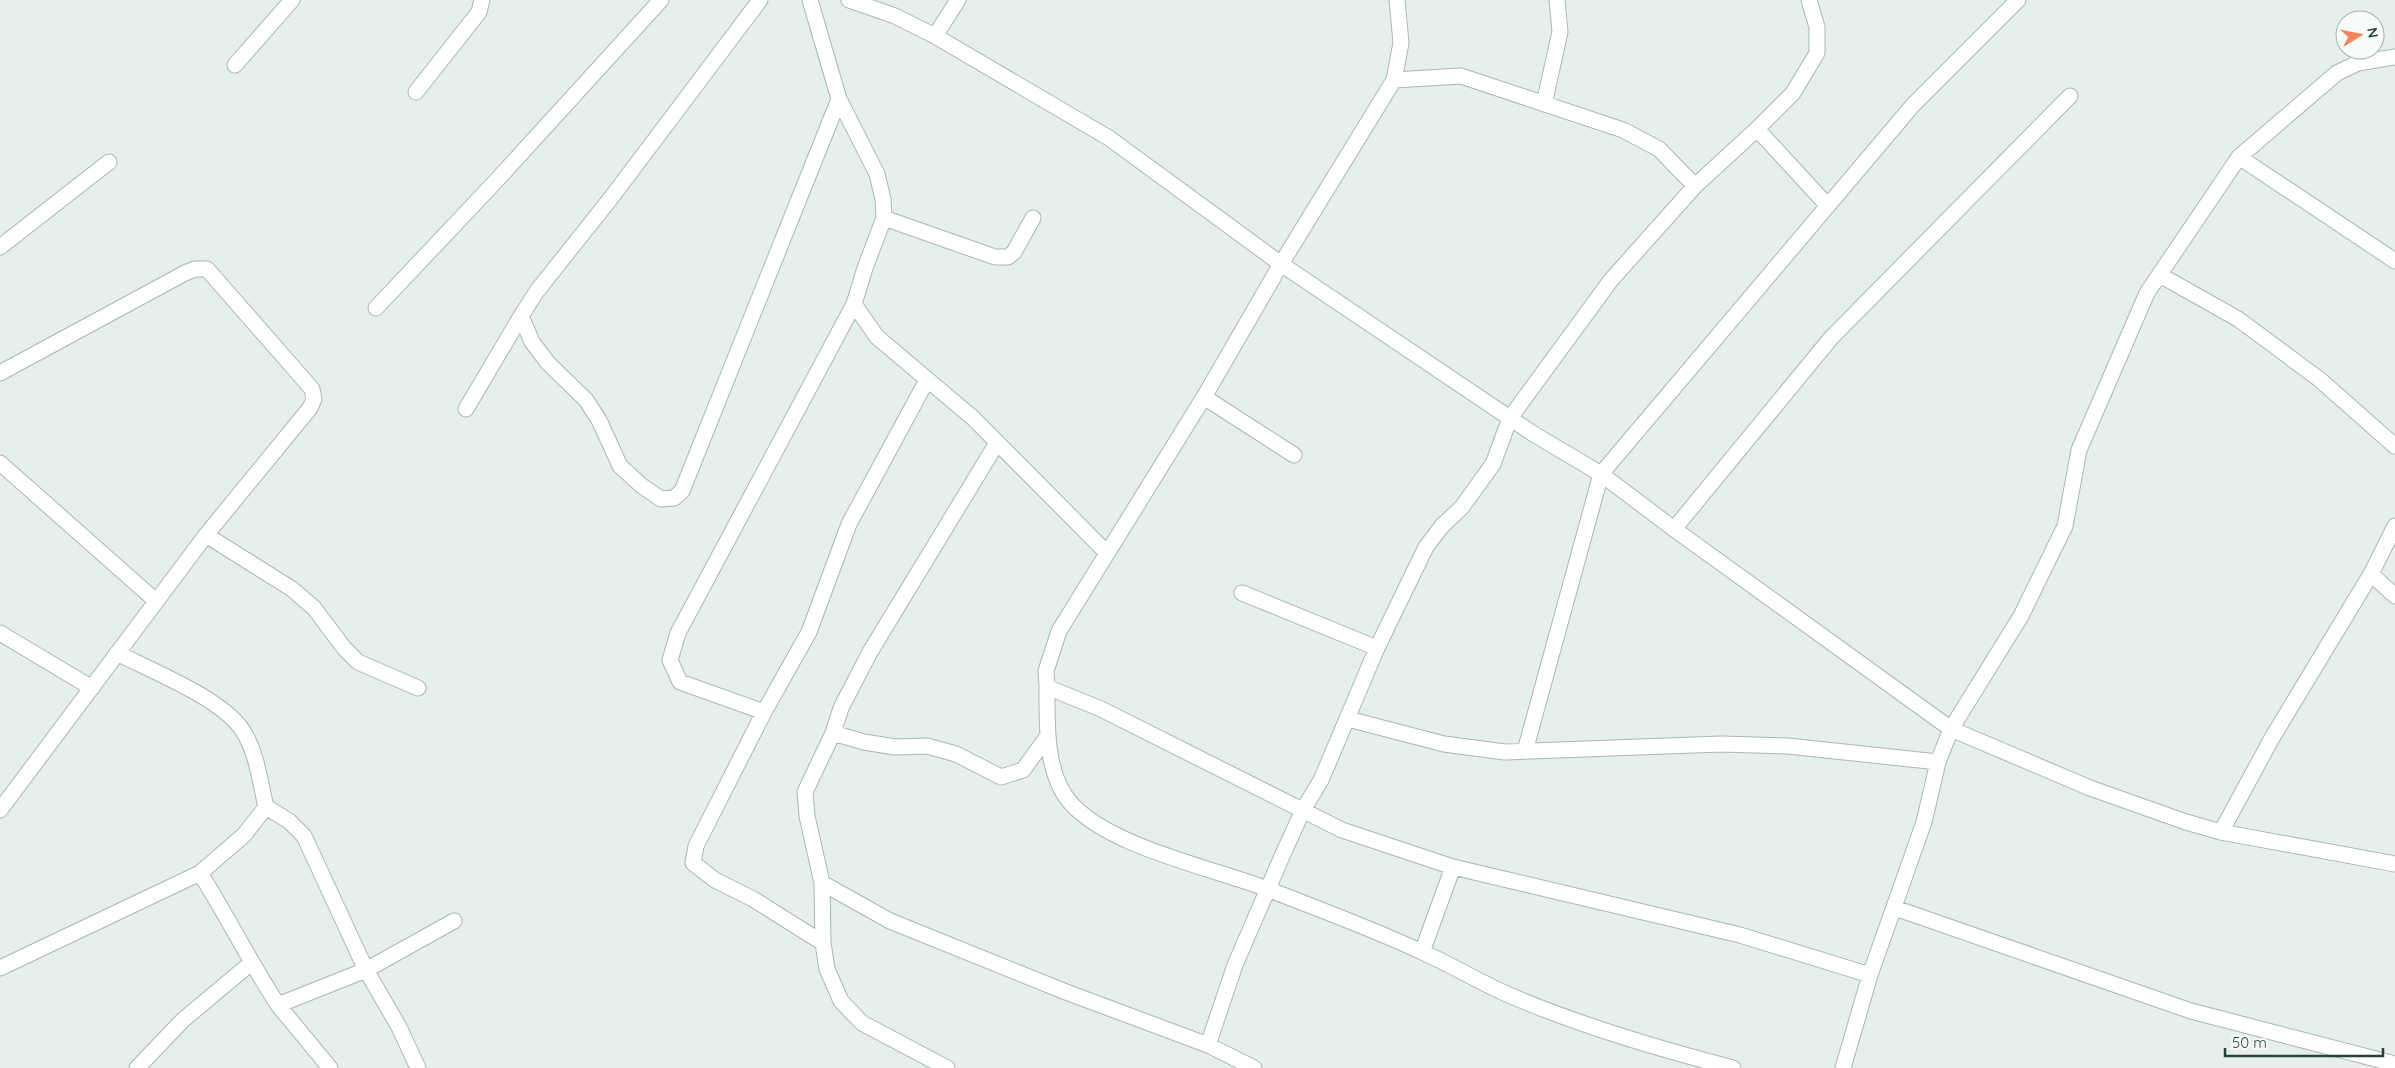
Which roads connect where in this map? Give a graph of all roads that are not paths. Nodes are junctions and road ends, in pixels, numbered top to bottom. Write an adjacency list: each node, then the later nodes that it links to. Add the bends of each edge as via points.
1 (292, 0): 14 (street)
2 (482, 0): 16 (street, via 479,12)
3 (661, 0): 32 (street)
4 (760, 0): 33 (street)
5 (810, 0): 18 (street)
6 (849, 0): 12 (street, via 895,16)
7 (958, 0): 12 (street)
8 (1397, 0): 15 (street, via 1401,43)
9 (1557, 0): 19 (street, via 1560,32)
10 (1809, 0): 20 (street, via 1817,26 1817,53 1793,93)
11 (2018, 0): 24 (street, via 1913,105)
12 (935, 36): 29 (street, via 1109,138)
13 (2395, 57): 21 (street, via 2358,63 2336,73)
14 (235, 65)
15 (1394, 80): 19 (street, via 1461,76); 29 (street)
16 (416, 92)
17 (2070, 96): 45 (street, via 1831,338)
18 (839, 99): 25 (street, via 877,174 884,199); 33 (street, via 682,491 674,498 661,498 620,466 586,400 548,363 532,342)
19 (1544, 104): 23 (street, via 1644,139)
20 (1757, 129): 23 (street); 24 (street)
21 (2239, 157): 28 (street); 30 (street)
22 (109, 162): 27 (street)
23 (1695, 186): 38 (street, via 1611,280)
24 (1827, 205): 43 (street)
25 (884, 218): 26 (street, via 996,257 1008,257); 31 (street)
26 (1033, 218)
27 (0, 247)
28 (2395, 260)
29 (1281, 264): 36 (street); 38 (street)
30 (2158, 277): 40 (street, via 2238,319 2319,379); 60 (street, via 2138,309 2079,450 2065,526 2021,616)
31 (854, 304): 35 (street, via 877,337); 58 (street, via 678,633 670,660 680,682)
32 (376, 308)
33 (521, 316): 37 (street)
34 (0, 373): 46 (street, via 185,273 207,269 312,389 314,399)
35 (927, 380): 39 (street, via 973,418); 58 (street, via 849,524 809,632)
36 (1204, 397): 41 (street); 47 (street)
37 (466, 409)
38 (1510, 418): 43 (street); 53 (street, via 1493,464 1462,507 1426,547)
39 (997, 444): 47 (street); 61 (street, via 870,652 841,708)
40 (2395, 446)
41 (1294, 455)
42 (0, 463): 51 (street)
43 (1601, 474): 45 (street); 63 (street)
44 (2395, 526): 48 (street)
45 (1674, 529): 60 (street)
46 (206, 535): 51 (street); 56 (street, via 292,589 314,608 358,662)
47 (1107, 553): 57 (street, via 1059,631 1046,671)
48 (2371, 574): 50 (street); 68 (street, via 2272,738)
49 (1242, 593): 53 (street)
50 (2395, 596)
51 (156, 601): 54 (street)
52 (0, 633): 55 (street)
53 (1377, 648): 59 (street)
54 (117, 653): 55 (street); 66 (street, via 221,707 243,730 254,754)
55 (92, 688): 65 (street)
56 (418, 688)
57 (1047, 688): 62 (street); 67 (street, via 1101,709)
58 (764, 712): 76 (street, via 696,846 693,863 715,880 753,899)
59 (1348, 719): 63 (street, via 1444,744 1505,752); 67 (street, via 1321,780)
60 (1951, 729): 64 (street); 68 (street, via 2090,788)
61 (833, 733): 62 (street, via 895,747 928,746 956,754 1001,777 1023,770); 72 (street, via 805,792)
62 (1047, 737): 73 (street, via 1053,768 1067,800 1089,821 1135,843)
63 (1525, 751): 64 (street, via 1721,744 1788,746)
64 (1938, 762): 74 (street, via 1924,822)
65 (1, 806)
66 (266, 807): 71 (street, via 244,835); 80 (street, via 289,821 304,836)
67 (1303, 810): 70 (street, via 1342,830); 73 (street)
68 (2222, 832): 69 (street)
69 (2395, 864)
70 (1453, 867): 77 (street); 81 (street, via 1740,935)
71 (200, 872): 78 (street); 79 (street)
72 (822, 883): 76 (street); 83 (street, via 890,921)
73 (1268, 889): 77 (street); 83 (street, via 1235,965)
74 (1895, 908): 81 (street); 84 (street, via 2191,1011)
75 (454, 921): 80 (street)
76 (822, 943): 88 (street, via 826,969 841,1001 862,1023)
77 (1422, 952): 90 (street, via 1508,995 1585,1024)
78 (251, 964): 82 (street); 85 (street, via 183,1020)
79 (0, 968)
80 (366, 970): 82 (street); 87 (street)
81 (1870, 975): 91 (street)
82 (278, 1005): 86 (street)
83 (1208, 1045): 89 (street)
84 (2395, 1064)
85 (137, 1068)
86 (330, 1068)
87 (418, 1068)
88 (947, 1068)
89 (1254, 1068)
90 (1733, 1068)
91 (1842, 1068)

